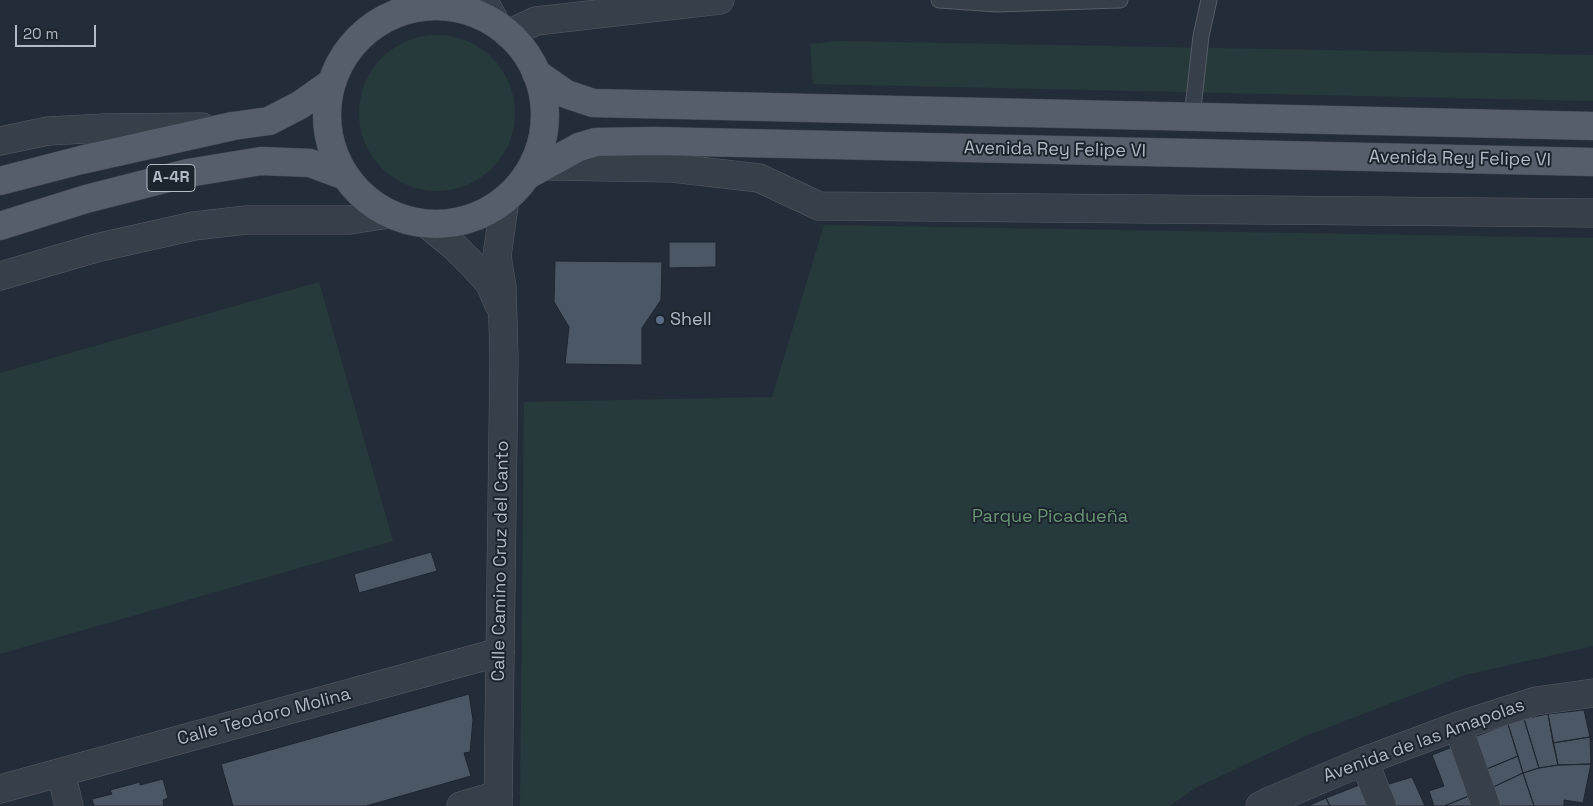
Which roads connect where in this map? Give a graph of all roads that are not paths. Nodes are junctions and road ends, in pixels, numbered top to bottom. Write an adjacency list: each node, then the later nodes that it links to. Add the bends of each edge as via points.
1 (483, 0): 7 (street)
2 (720, 0): 7 (street, via 536,20)
3 (939, 0): 4 (lane, via 997,4)
4 (1120, 0)
5 (1208, 0): 10 (lane)
6 (411, 5): 7 (main road, via 456,8 476,14); 9 (main road, via 369,29 344,56)
7 (503, 30): 8 (main road, via 526,54)
8 (536, 72): 10 (main road, Avenida Rey Felipe VI, via 566,94 593,103); 15 (main road, via 543,101 543,134)
9 (331, 83): 11 (main road, A-4R, via 300,105 269,121); 16 (main road, via 326,114 331,146)
10 (1192, 117): 12 (main road, Avenida Rey Felipe VI)
11 (233, 126): 13 (street, via 48,131); 17 (main road, A-4R)
12 (1593, 126)
13 (0, 141)
14 (1593, 162): 15 (main road, Avenida Rey Felipe VI, via 655,141 596,142 579,147)
15 (535, 171): 18 (main road); 19 (street, via 672,168 759,178 819,206)
16 (345, 176): 20 (main road, via 362,196); 22 (main road, A-4R, via 310,163 261,161 188,173 86,199)
17 (0, 181)
18 (506, 199): 21 (main road, via 467,220); 24 (street, Calle Camino Cruz del Canto, via 497,256)
19 (1593, 212)
20 (389, 214): 21 (main road); 23 (street, via 350,220 246,220 194,226 96,248)
21 (427, 224): 24 (street, Calle Camino Cruz del Canto, via 475,266 490,284)
22 (0, 226)
23 (0, 276)
24 (503, 315): 25 (street, Calle Camino Cruz del Canto, via 495,376)
25 (500, 652): 29 (street, Calle Teodoro Molina); 31 (street, Calle Camino Cruz del Canto)
26 (1593, 693): 27 (street, Avenida de las Amapolas, via 1536,701)
27 (1458, 726): 28 (street, Avenida de las Amapolas); 36 (street)
28 (1364, 761): 32 (street, Avenida de las Amapolas); 35 (street)
29 (61, 772): 30 (street, Calle Teodoro Molina); 33 (street)
30 (0, 789)
31 (498, 800): 34 (street)
32 (1269, 804)
33 (69, 806)
34 (461, 806)
35 (1382, 806)
36 (1486, 806)

